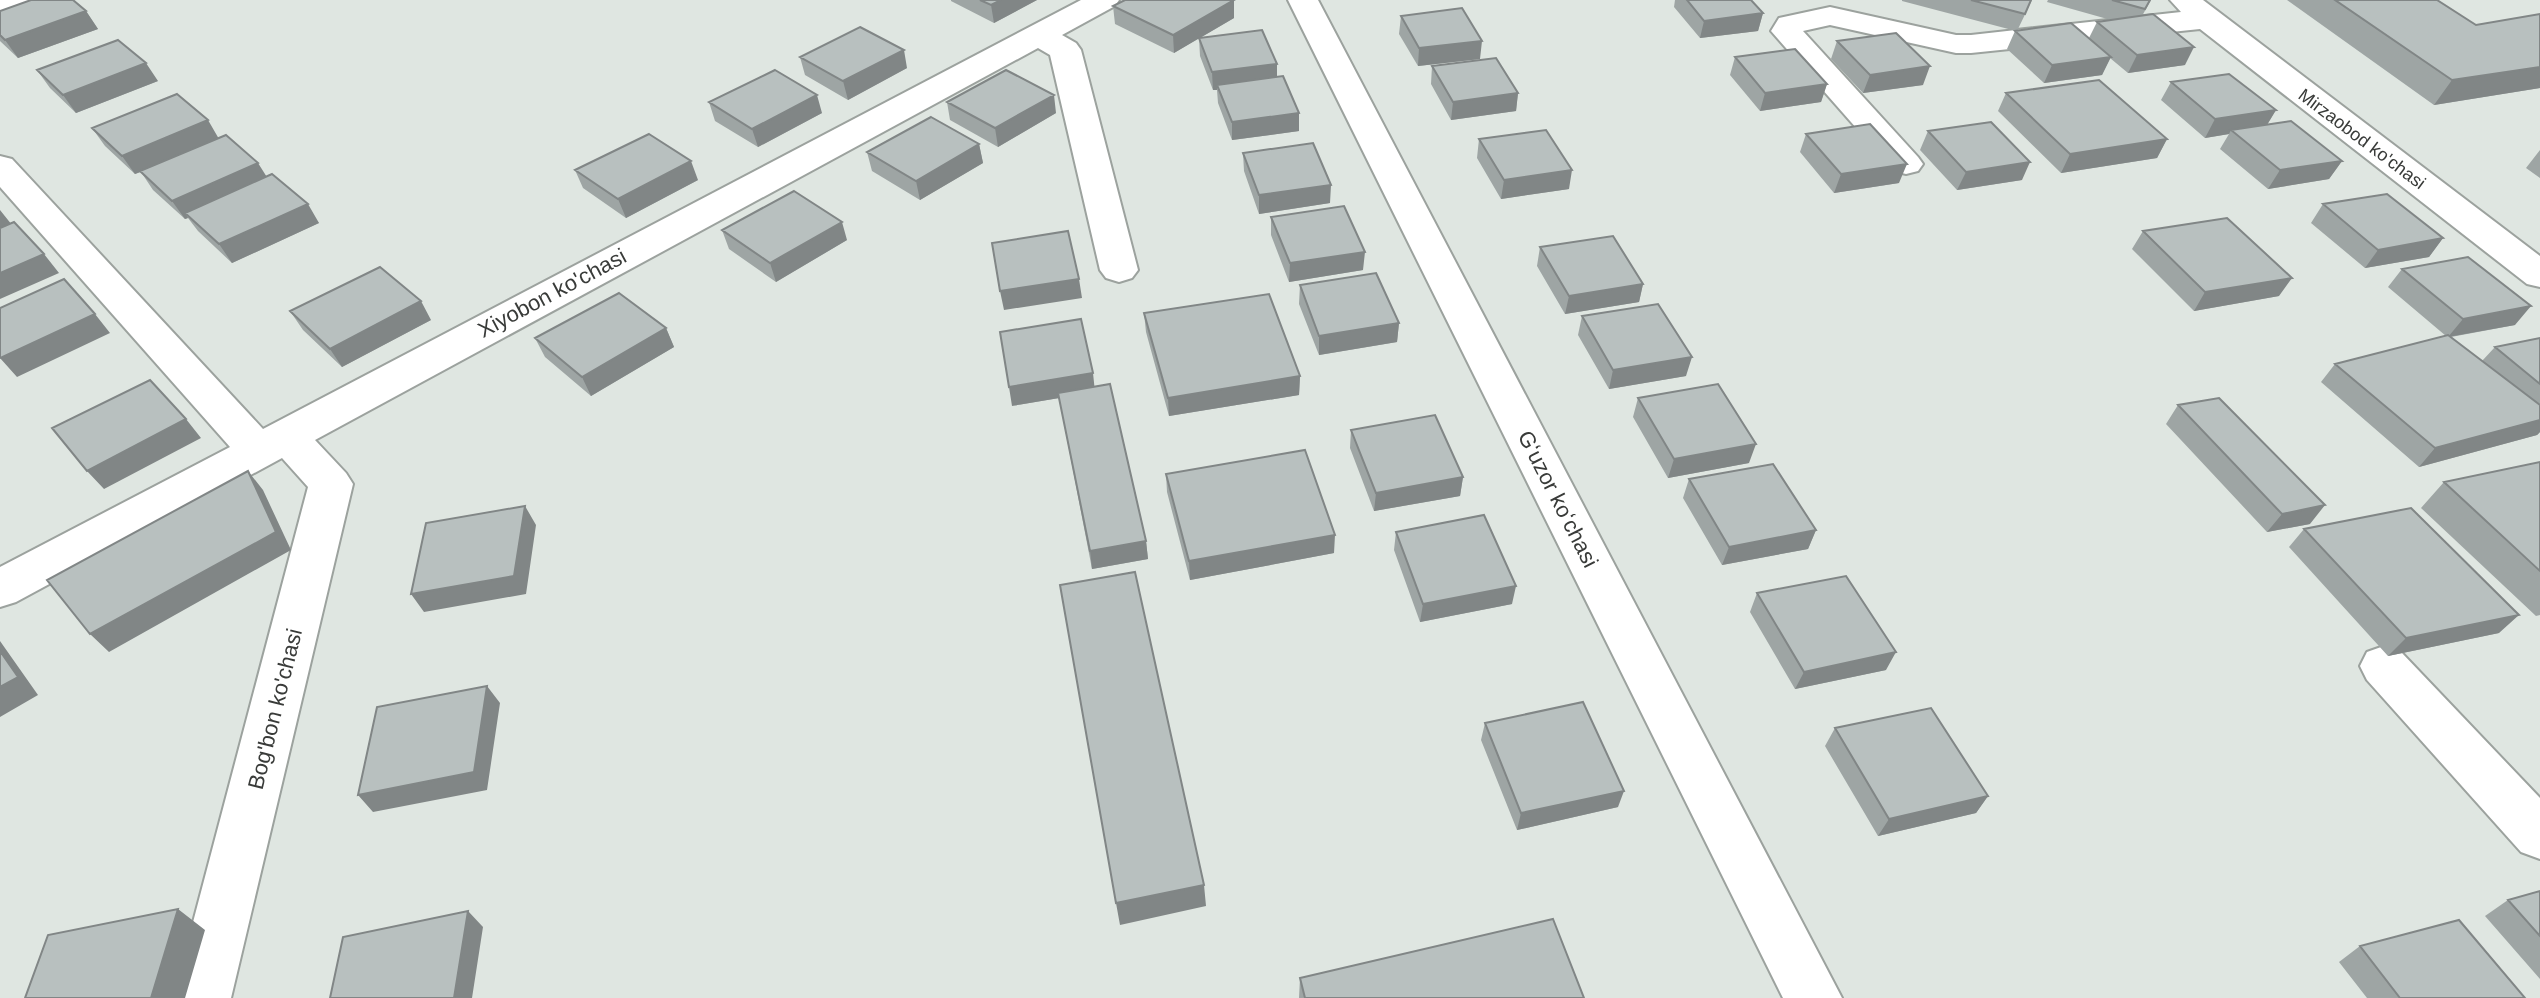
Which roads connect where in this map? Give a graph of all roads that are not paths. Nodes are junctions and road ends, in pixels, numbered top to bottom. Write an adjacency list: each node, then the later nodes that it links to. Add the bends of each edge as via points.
1 (16, 0): 4 (street)
2 (1104, 0): 6 (street, Xiyobon ko'chasi)
3 (1303, 0): 16 (street, Gʻuzor koʻchasi)
4 (0, 6)
5 (2196, 10): 7 (street, via 1971,44 1830,16 1790,25 1786,31); 10 (street, Mirzaobod ko'chasi)
6 (1037, 34): 9 (street, via 1065,50); 11 (street, Xiyobon ko'chasi)
7 (1906, 164)
8 (0, 166): 11 (street, Bog'bon ko'chasi)
9 (1119, 270)
10 (2540, 275)
11 (272, 443): 12 (street, Xiyobon ko'chasi); 15 (street, Bog'bon ko'chasi, via 331,484)
12 (0, 589)
13 (2384, 666): 14 (street)
14 (2540, 835)
15 (202, 998)
16 (1813, 998)

